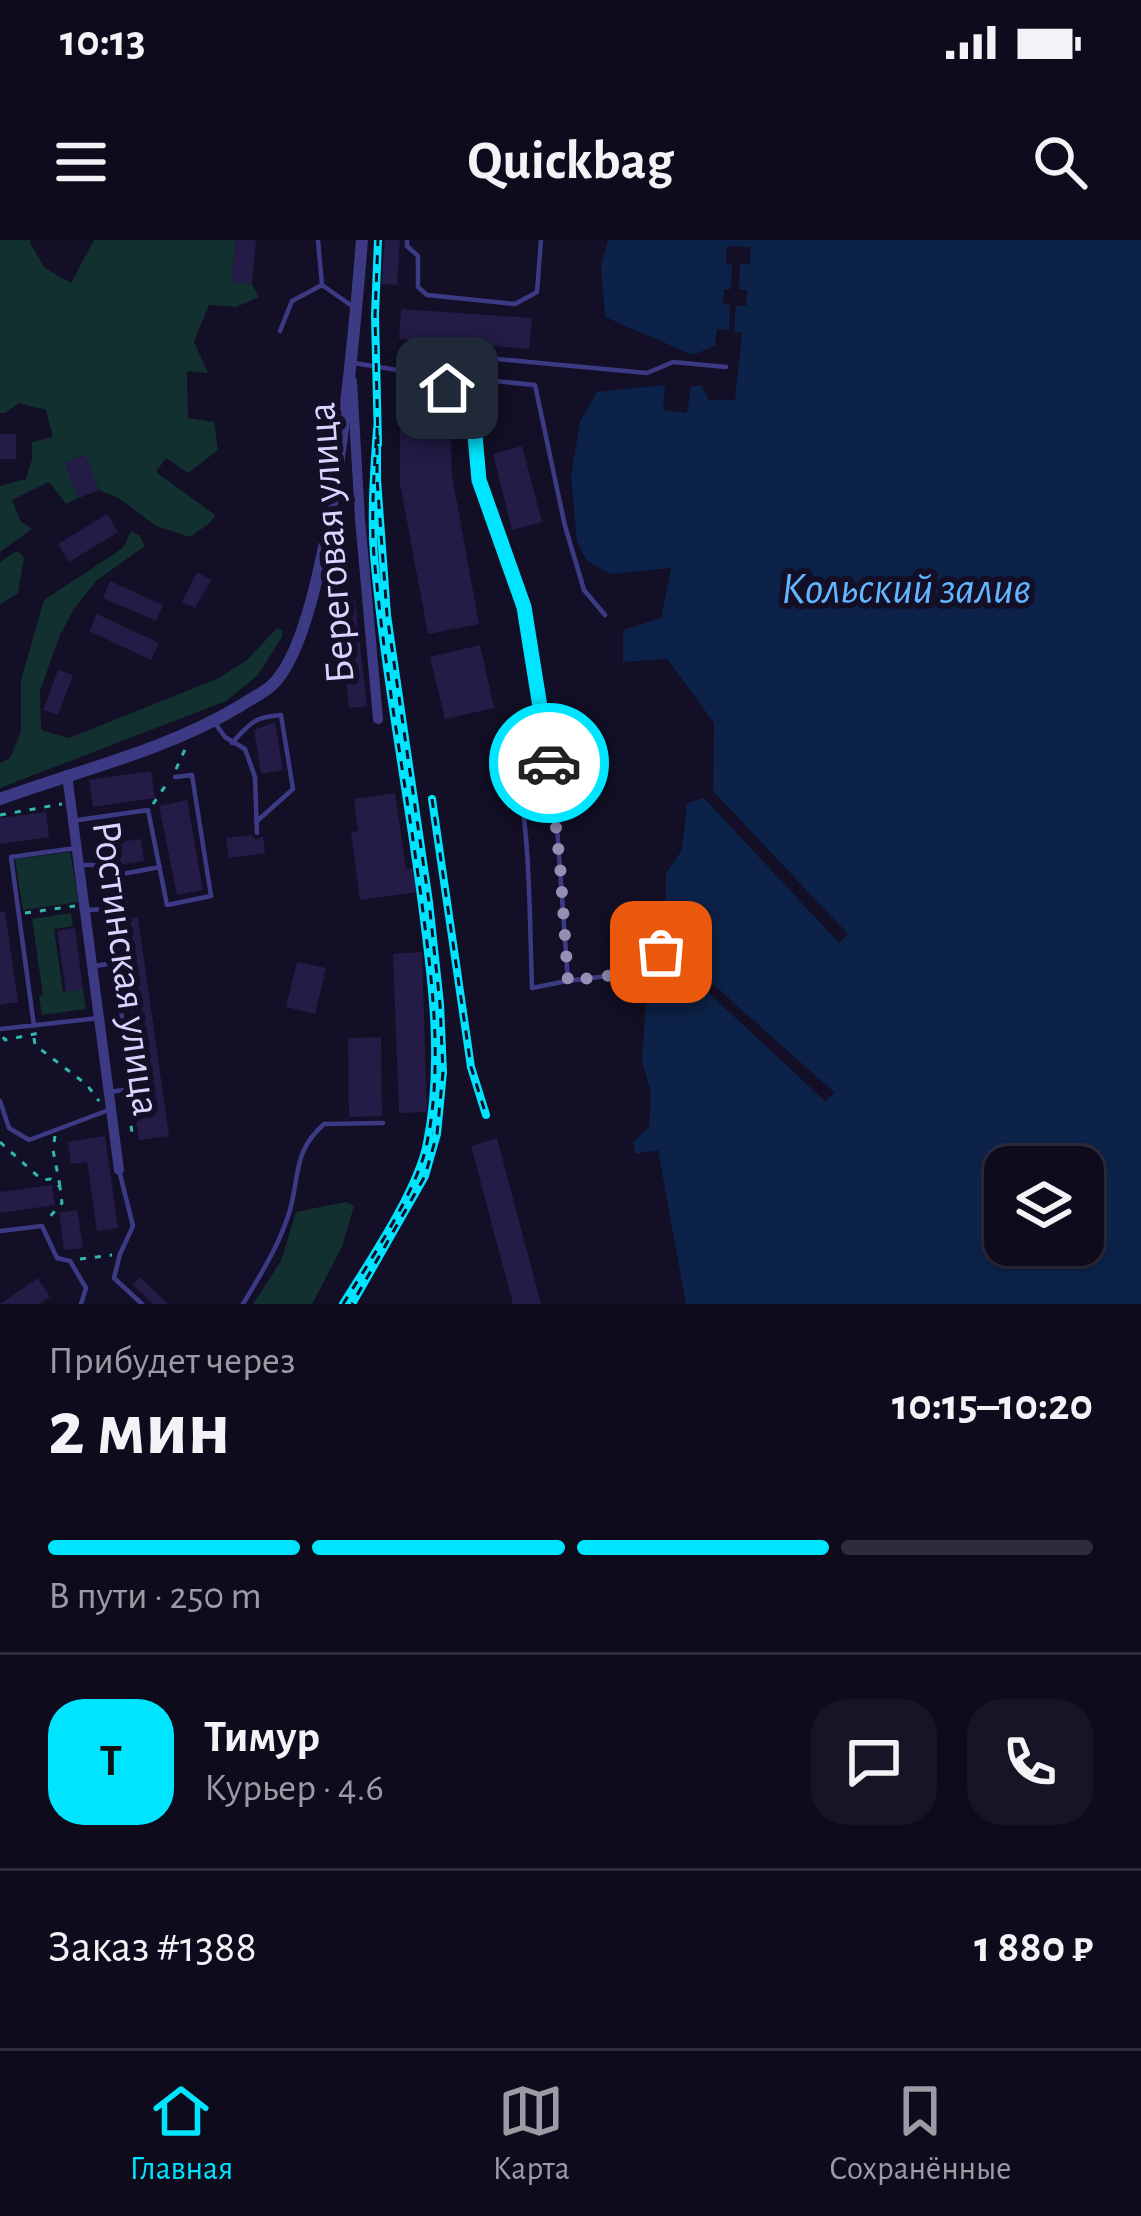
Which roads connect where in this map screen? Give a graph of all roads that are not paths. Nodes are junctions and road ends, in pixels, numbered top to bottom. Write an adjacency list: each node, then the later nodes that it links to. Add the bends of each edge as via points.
1 (318, 240): 5 (lane)
2 (362, 240): 6 (street)
3 (407, 240): 4 (lane, via 427,295 515,304 537,292)
4 (541, 240)
5 (322, 284): 6 (lane); 7 (lane, via 292,301)
6 (356, 310): 8 (street)
7 (280, 331)
8 (350, 363): 10 (lane); 12 (street, Береговая улица); 13 (street, via 301,636 273,685)
9 (726, 368): 10 (lane, via 673,362 647,373 423,352)
10 (422, 374): 11 (lane, via 536,386 584,590); 30 (lane, via 472,402 479,480 524,607 555,799)
11 (605, 615)
12 (378, 719)
13 (214, 721): 15 (lane); 16 (street)
14 (510, 738): 30 (lane, via 527,836 532,988)
15 (232, 743): 20 (lane, via 245,748); 20 (lane, via 252,722 281,715 293,789)
16 (67, 775): 18 (street); 19 (street, Ростинская улица)
17 (175, 778): 24 (lane, via 192,775 211,896 167,904)
18 (0, 799)
19 (72, 821): 22 (street, Ростинская улица); 24 (lane, via 148,810)
20 (256, 822): 21 (lane)
21 (257, 833)
22 (76, 848): 23 (street, Ростинская улица); 32 (lane, via 8,858)
23 (78, 865): 25 (lane); 27 (street, Ростинская улица)
24 (160, 867): 25 (lane)
25 (122, 874): 26 (lane); 27 (lane, via 105,909)
26 (126, 902)
27 (83, 908): 29 (street, Ростинская улица)
28 (661, 952): 30 (lane, via 622,974)
29 (91, 967): 31 (street, Ростинская улица); 34 (lane, via 114,963 132,1089)
30 (568, 981)
31 (99, 1018): 32 (lane); 34 (street, Ростинская улица)
32 (34, 1026): 33 (lane)
33 (0, 1030)
34 (109, 1092): 36 (street, Ростинская улица)
35 (0, 1101): 36 (lane, via 9,1128 29,1140)
36 (111, 1109): 38 (street, Ростинская улица)
37 (383, 1124): 42 (lane, via 325,1124 307,1140 271,1259)
38 (119, 1169): 41 (lane, via 133,1226 113,1278)
39 (0, 1232): 40 (lane, via 42,1226 57,1258 70,1261 86,1288)
40 (81, 1304)
41 (142, 1304)
42 (243, 1304)

